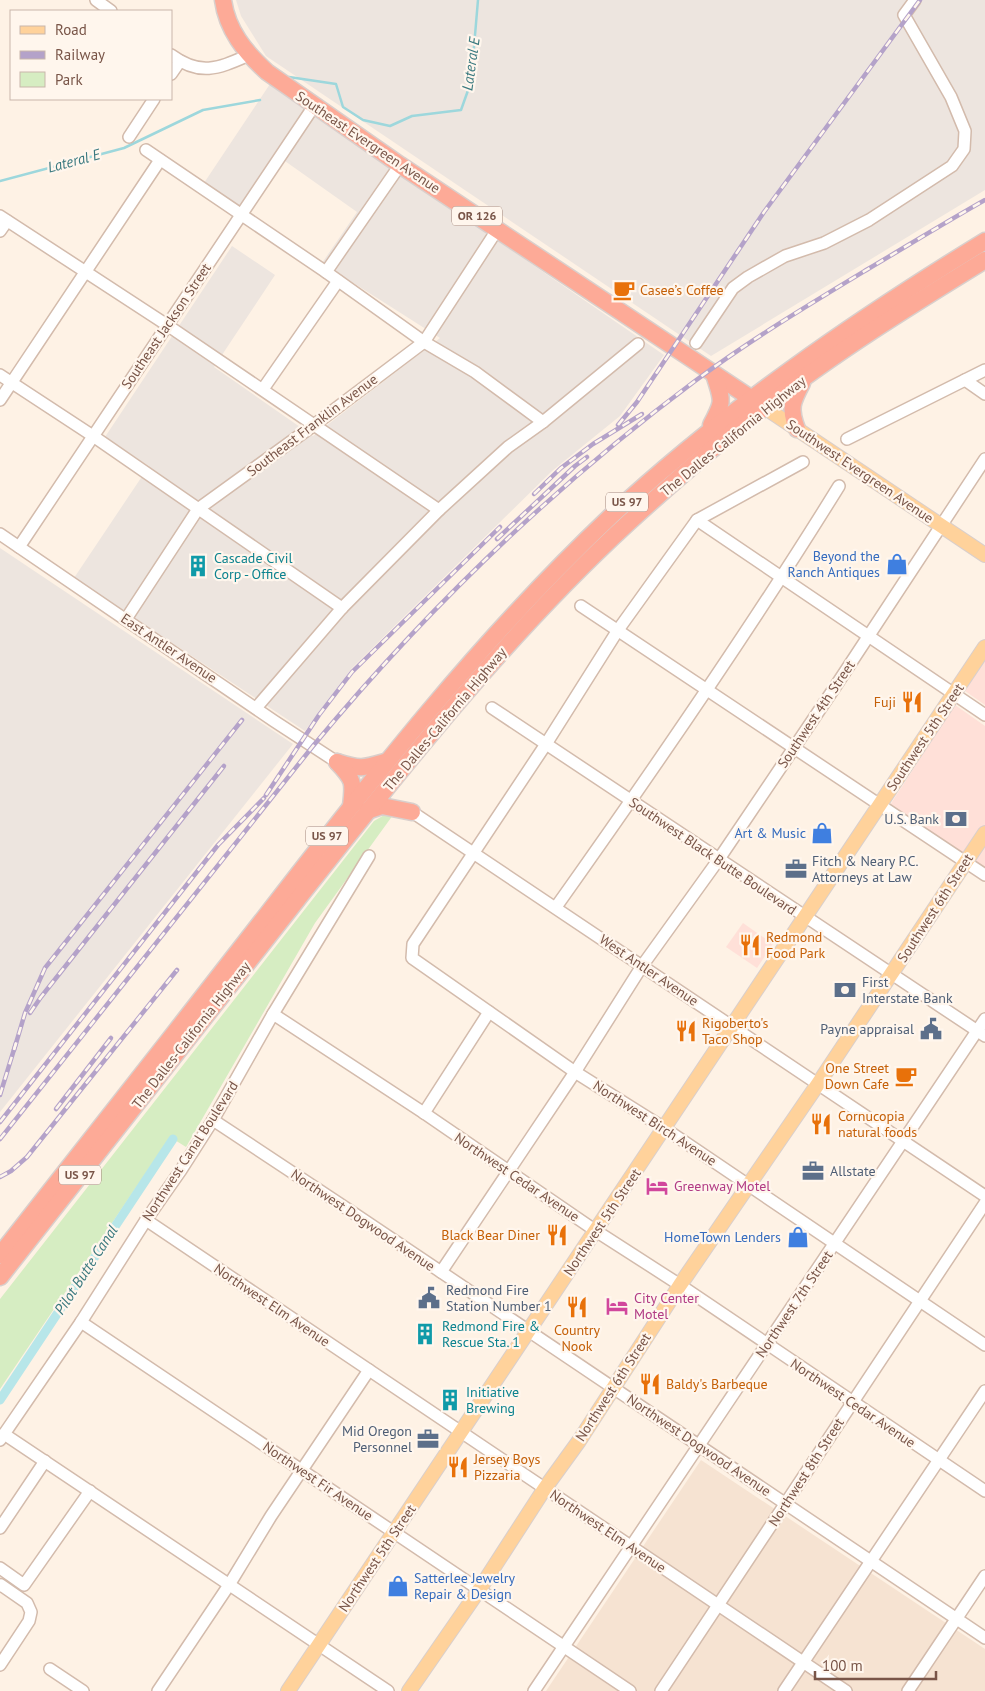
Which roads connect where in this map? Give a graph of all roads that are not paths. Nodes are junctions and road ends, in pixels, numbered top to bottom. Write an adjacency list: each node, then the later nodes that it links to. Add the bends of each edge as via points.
1 (96, 0): 4 (street)
2 (223, 0): 5 (highway, OR 126, via 235,36)
3 (915, 0): 25 (street, via 904,15 951,98 965,131 964,149 952,166 869,220 824,243 785,256 748,277 733,288)
4 (110, 10)
5 (249, 55): 6 (street, via 218,68 200,69); 9 (highway, Southeast Evergreen Avenue / OR 126, via 266,72)
6 (176, 58): 7 (street)
7 (172, 71)
8 (153, 100): 10 (street)
9 (314, 106): 13 (highway, Southeast Evergreen Avenue / OR 126); 14 (street, Southeast Jackson Street)
10 (129, 136)
11 (146, 150): 12 (street)
12 (160, 160): 14 (street); 20 (street)
13 (400, 166): 16 (highway, Southeast Evergreen Avenue / OR 126); 21 (street)
14 (240, 215): 21 (street); 23 (street, Southeast Jackson Street)
15 (4, 218): 17 (street); 20 (street)
16 (497, 230): 24 (street, Southeast Franklin Avenue); 28 (highway, Southeast Evergreen Avenue / OR 126)
17 (0, 231)
18 (985, 240): 36 (highway, The Dalles-California Highway / US 97, via 865,316)
19 (985, 260): 30 (highway, The Dalles-California Highway / US 97, via 916,302)
20 (86, 272): 23 (street); 32 (street)
21 (326, 272): 22 (street)
22 (338, 281): 24 (street); 33 (street)
23 (167, 325): 33 (street); 41 (street, Southeast Jackson Street)
24 (424, 342): 37 (street, via 475,372); 38 (street, Southeast Franklin Avenue)
25 (696, 343)
26 (638, 344): 37 (street)
27 (985, 370): 31 (street)
28 (711, 372): 36 (highway, Southwest Evergreen Avenue / OR 126); 40 (highway, via 722,401)
29 (0, 375): 32 (street)
30 (806, 377): 36 (highway, The Dalles-California Highway / US 97); 39 (highway, via 793,400)
31 (965, 380): 34 (street); 42 (street)
32 (12, 382): 35 (street); 41 (street)
33 (263, 389): 38 (street)
34 (985, 394)
35 (0, 400)
36 (757, 403): 39 (main road, Southwest Evergreen Avenue); 40 (highway, The Dalles-California Highway / US 97); 69 (highway, The Dalles-California Highway / US 97, via 578,571 496,657)
37 (543, 422): 47 (street, via 508,447)
38 (314, 425): 46 (street, Southeast Franklin Avenue); 47 (street)
39 (797, 429): 49 (main road, Southwest Evergreen Avenue)
40 (707, 432): 67 (highway, The Dalles-California Highway / US 97, via 566,560 484,647)
41 (93, 436): 46 (street); 51 (street, Southeast Jackson Street)
42 (847, 439)
43 (985, 459): 49 (street, Southwest 4th Street)
44 (803, 462): 48 (street)
45 (839, 486): 53 (street)
46 (198, 509): 55 (street); 56 (street, Southeast Franklin Avenue)
47 (440, 510): 55 (street)
48 (696, 520): 53 (street); 57 (street)
49 (941, 526): 52 (main road, Southwest Evergreen Avenue); 58 (street, Southwest 4th Street)
50 (0, 534): 51 (street, East Antler Avenue)
51 (19, 547): 56 (street, East Antler Avenue)
52 (985, 555)
53 (782, 578): 58 (street); 60 (street)
54 (581, 606): 57 (street)
55 (342, 608): 62 (street)
56 (126, 619): 62 (street, East Antler Avenue)
57 (618, 630): 60 (street); 65 (street)
58 (868, 636): 61 (street); 66 (street, Southwest 4th Street)
59 (985, 647): 61 (main road, Southwest 5th Street)
60 (706, 689): 66 (street); 70 (street)
61 (954, 694): 64 (street); 71 (main road, Southwest 5th Street)
62 (256, 708): 68 (street, East Antler Avenue)
63 (492, 708): 65 (street, Southwest Black Butte Boulevard)
64 (985, 715)
65 (546, 744): 70 (street, Southwest Black Butte Boulevard); 76 (street)
66 (794, 747): 71 (street); 78 (street, Southwest 4th Street)
67 (388, 761): 68 (highway, via 363,768); 72 (highway, The Dalles-California Highway / US 97)
68 (338, 762): 72 (highway, via 352,781)
69 (398, 774): 73 (highway, The Dalles-California Highway / US 97); 74 (highway, via 399,796)
70 (631, 800): 78 (street, Southwest Black Butte Boulevard); 81 (street)
71 (880, 805): 79 (street); 82 (main road, Southwest 5th Street)
72 (351, 806): 103 (highway, The Dalles-California Highway / US 97)
73 (367, 811): 74 (highway, via 382,806); 105 (highway, The Dalles-California Highway / US 97)
74 (412, 812): 76 (street, West Antler Avenue)
75 (985, 833): 79 (main road, Southwest 6th Street)
76 (473, 854): 81 (street, West Antler Avenue); 85 (street, Northwest Birch Avenue, via 413,944 412,958)
77 (369, 856): 86 (street, Northwest Canal Boulevard)
78 (719, 859): 82 (street, Southwest Black Butte Boulevard); 83 (street, Southwest 4th Street)
79 (966, 862): 80 (street); 84 (main road, Southwest 6th Street)
80 (985, 875)
81 (556, 907): 83 (street, West Antler Avenue)
82 (805, 917): 84 (street, Southwest Black Butte Boulevard); 88 (main road, Southwest 5th Street)
83 (642, 966): 88 (street, West Antler Avenue); 90 (street, Southwest 4th Street)
84 (891, 975): 89 (street, Southwest Black Butte Boulevard); 91 (main road, Southwest 6th Street)
85 (489, 1012): 90 (street, Northwest Birch Avenue); 92 (street)
86 (273, 1014): 92 (street, Northwest Cedar Avenue); 93 (street, Northwest Canal Boulevard)
87 (985, 1019): 89 (street, Northwest 7th Street)
88 (732, 1026): 91 (street, West Antler Avenue); 94 (main road, Northwest 5th Street)
89 (981, 1033): 95 (street, Northwest 7th Street)
90 (575, 1072): 94 (street, Northwest Birch Avenue); 96 (street, Southwest 4th Street)
91 (818, 1084): 95 (street, West Antler Avenue); 97 (main road, Northwest 6th Street)
92 (424, 1113): 96 (street, Northwest Cedar Avenue)
93 (213, 1120): 100 (street, Northwest Canal Boulevard); 104 (street, Northwest Dogwood Avenue)
94 (664, 1128): 97 (street, Northwest Birch Avenue); 101 (main road, Northwest 5th Street)
95 (903, 1141): 98 (street, West Antler Avenue); 102 (street, Northwest 7th Street)
96 (508, 1171): 101 (street, Northwest Cedar Avenue); 104 (street, Southwest 4th Street)
97 (748, 1185): 102 (street, Northwest Birch Avenue); 106 (main road, Northwest 6th Street)
98 (985, 1196)
99 (985, 1203): 107 (street, Northwest 8th Street)
100 (146, 1220): 108 (street, Northwest Canal Boulevard); 112 (street, Northwest Elm Avenue)
101 (596, 1231): 106 (street, Northwest Cedar Avenue); 109 (main road, Northwest 5th Street)
102 (835, 1243): 107 (street, Northwest Birch Avenue); 110 (street, Northwest 7th Street)
103 (0, 1255)
104 (441, 1272): 109 (street, Northwest Dogwood Avenue)
105 (0, 1277)
106 (680, 1285): 110 (street, Northwest Cedar Avenue); 113 (main road, Northwest 6th Street)
107 (920, 1300): 111 (street, Northwest Birch Avenue); 115 (street, Northwest 8th Street)
108 (81, 1322): 117 (street, Northwest Canal Boulevard); 121 (street, Northwest Fir Avenue)
109 (529, 1330): 113 (street, Northwest Dogwood Avenue); 116 (main road, Northwest 5th Street)
110 (766, 1344): 115 (street, Northwest Cedar Avenue); 118 (street, Northwest 7th Street)
111 (985, 1345)
112 (369, 1370): 116 (street, Northwest Elm Avenue); 121 (street)
113 (613, 1387): 118 (street, Northwest Dogwood Avenue); 122 (main road, Northwest 6th Street)
114 (985, 1391): 119 (street)
115 (853, 1402): 119 (street, Northwest Cedar Avenue); 125 (street, Northwest 8th Street)
116 (460, 1432): 122 (street, Northwest Elm Avenue); 127 (main road, Northwest 5th Street)
117 (2, 1437): 120 (street)
118 (699, 1445): 125 (street, Northwest Dogwood Avenue); 128 (street, Northwest 7th Street)
119 (939, 1460): 124 (street, Northwest Cedar Avenue); 129 (street)
120 (45, 1461): 123 (street); 126 (street)
121 (302, 1470): 127 (street, Northwest Fir Avenue); 132 (street)
122 (545, 1488): 128 (street, Northwest Elm Avenue); 134 (main road, Northwest 6th Street)
123 (90, 1491): 130 (street, via 24,1585); 132 (street)
124 (985, 1492)
125 (785, 1503): 129 (street, Northwest Dogwood Avenue); 135 (street, Northwest 8th Street)
126 (0, 1528)
127 (395, 1533): 134 (street, Northwest Fir Avenue); 138 (main road, Northwest 5th Street)
128 (632, 1547): 135 (street, Northwest Elm Avenue); 139 (street, Northwest 7th Street)
129 (872, 1560): 136 (street, Northwest Dogwood Avenue); 140 (street)
130 (0, 1568)
131 (985, 1576): 136 (street)
132 (229, 1585): 138 (street); 144 (street)
133 (0, 1586): 141 (street, via 27,1603 31,1612 29,1621)
134 (479, 1590): 139 (street, Northwest Fir Avenue); 147 (main road, Northwest 6th Street)
135 (719, 1605): 140 (street, Northwest Elm Avenue); 150 (street, Northwest 8th Street)
136 (956, 1619): 137 (street, Northwest Dogwood Avenue); 153 (street)
137 (985, 1638)
138 (319, 1645): 145 (main road, Northwest 5th Street); 146 (street)
139 (564, 1647): 148 (street, Northwest 7th Street); 149 (street, Northwest Fir Avenue)
140 (804, 1662): 151 (street); 152 (street, Northwest Elm Avenue)
141 (0, 1665)
142 (50, 1669): 143 (street)
143 (83, 1691)
144 (158, 1691)
145 (288, 1691)
146 (388, 1691)
147 (409, 1691)
148 (534, 1691)
149 (630, 1691)
150 (661, 1691)
151 (784, 1691)
152 (846, 1691)
153 (908, 1691)

